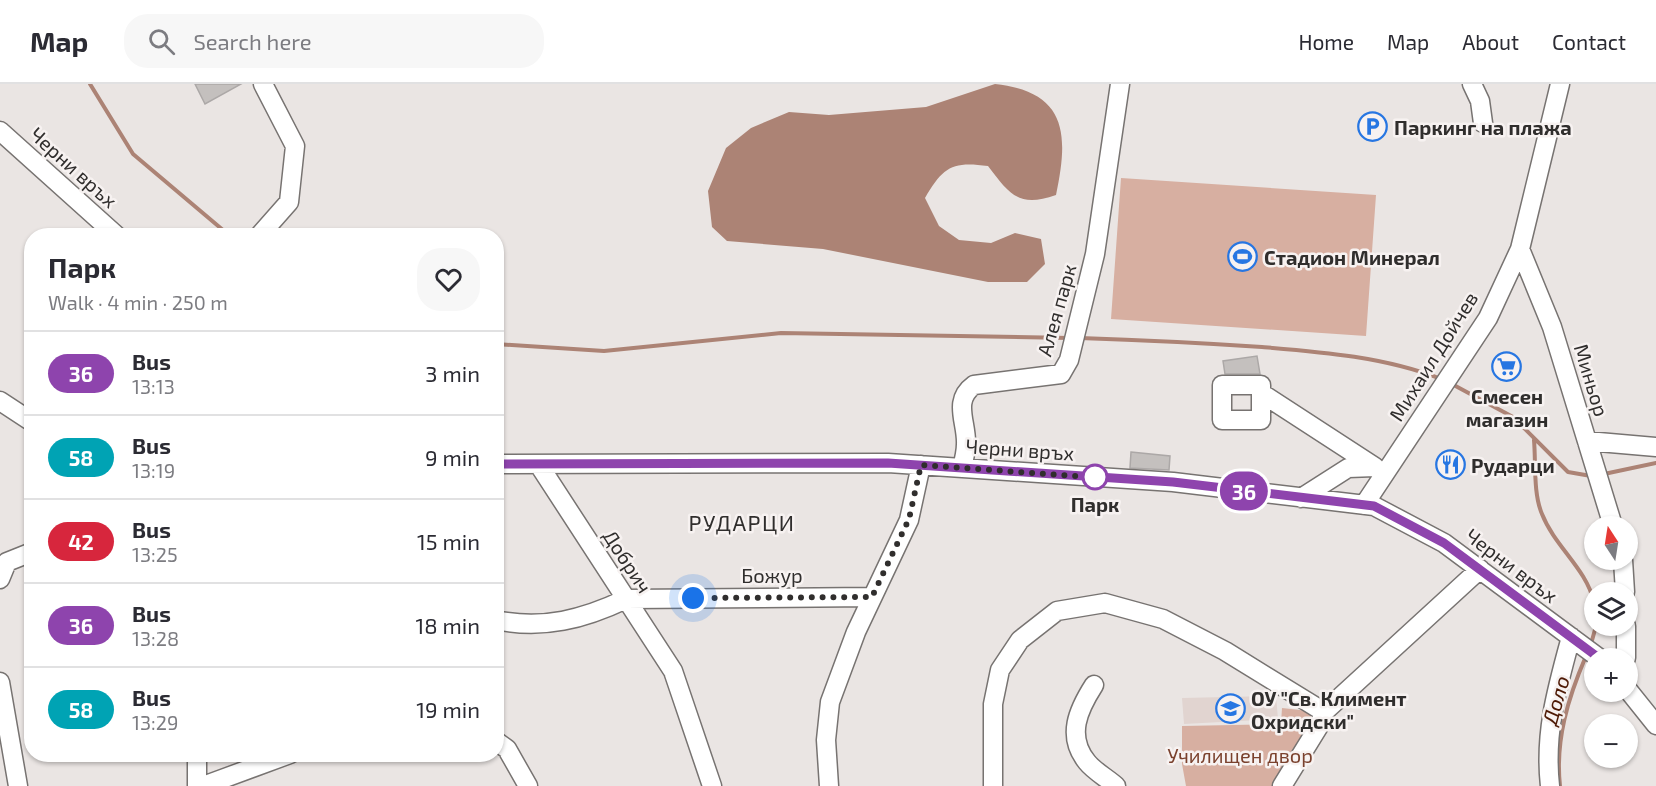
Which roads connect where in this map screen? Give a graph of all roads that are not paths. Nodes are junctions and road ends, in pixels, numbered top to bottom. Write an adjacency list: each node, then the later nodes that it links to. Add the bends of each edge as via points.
1 (263, 84): 8 (street, via 295,146 289,202)
2 (1120, 84): 18 (street, Алея парк, via 1095,254 1070,360 1060,374 974,385 967,390 961,404 967,442)
3 (1472, 84): 5 (street, via 1480,100)
4 (1560, 84): 9 (street, Михаил Дойчев)
5 (1483, 123)
6 (0, 131): 7 (street, Черни връх)
7 (108, 228)
8 (266, 228)
9 (1520, 249): 13 (street, Миньор, via 1552,327); 20 (street, Михаил Дойчев, via 1488,318)
10 (1261, 393): 19 (street, via 1375,466 1348,468)
11 (0, 400): 12 (street)
12 (24, 416)
13 (1587, 441): 14 (street); 21 (street, Миньор)
14 (1656, 447)
15 (504, 464): 16 (street, Черни връх)
16 (539, 465): 17 (street, Черни връх); 26 (street, Добрич)
17 (921, 465): 18 (street, Черни връх); 25 (street, via 909,519)
18 (962, 468): 19 (street, Черни връх, via 1173,482)
19 (1301, 498): 20 (street, Черни връх)
20 (1364, 505): 23 (street, Черни връх, via 1374,506 1444,543)
21 (1610, 516)
22 (24, 555): 24 (street, via 7,562)
23 (1480, 569): 28 (street, Черни връх); 33 (street)
24 (0, 579)
25 (872, 597): 26 (street, Божур); 43 (street, via 830,702 826,740)
26 (626, 599): 27 (street, Божур, via 559,622 523,626); 42 (street, Добрич, via 673,671)
27 (504, 622)
28 (1575, 640): 29 (street, Черни връх); 47 (street, via 1557,686 1546,754)
29 (1586, 648)
30 (0, 682): 38 (street)
31 (1094, 685): 45 (street, via 1079,708 1074,738 1087,763)
32 (1638, 702): 34 (street)
33 (1324, 711): 44 (street, via 1163,619 1105,603 1057,611 1020,640 1000,670 993,704); 46 (street)
34 (1656, 725)
35 (504, 747): 41 (street)
36 (197, 762): 39 (street)
37 (268, 762): 40 (street)
38 (18, 786)
39 (197, 786)
40 (203, 786)
41 (528, 786)
42 (712, 786)
43 (829, 786)
44 (993, 786)
45 (1116, 786)
46 (1282, 786)
47 (1550, 786)

